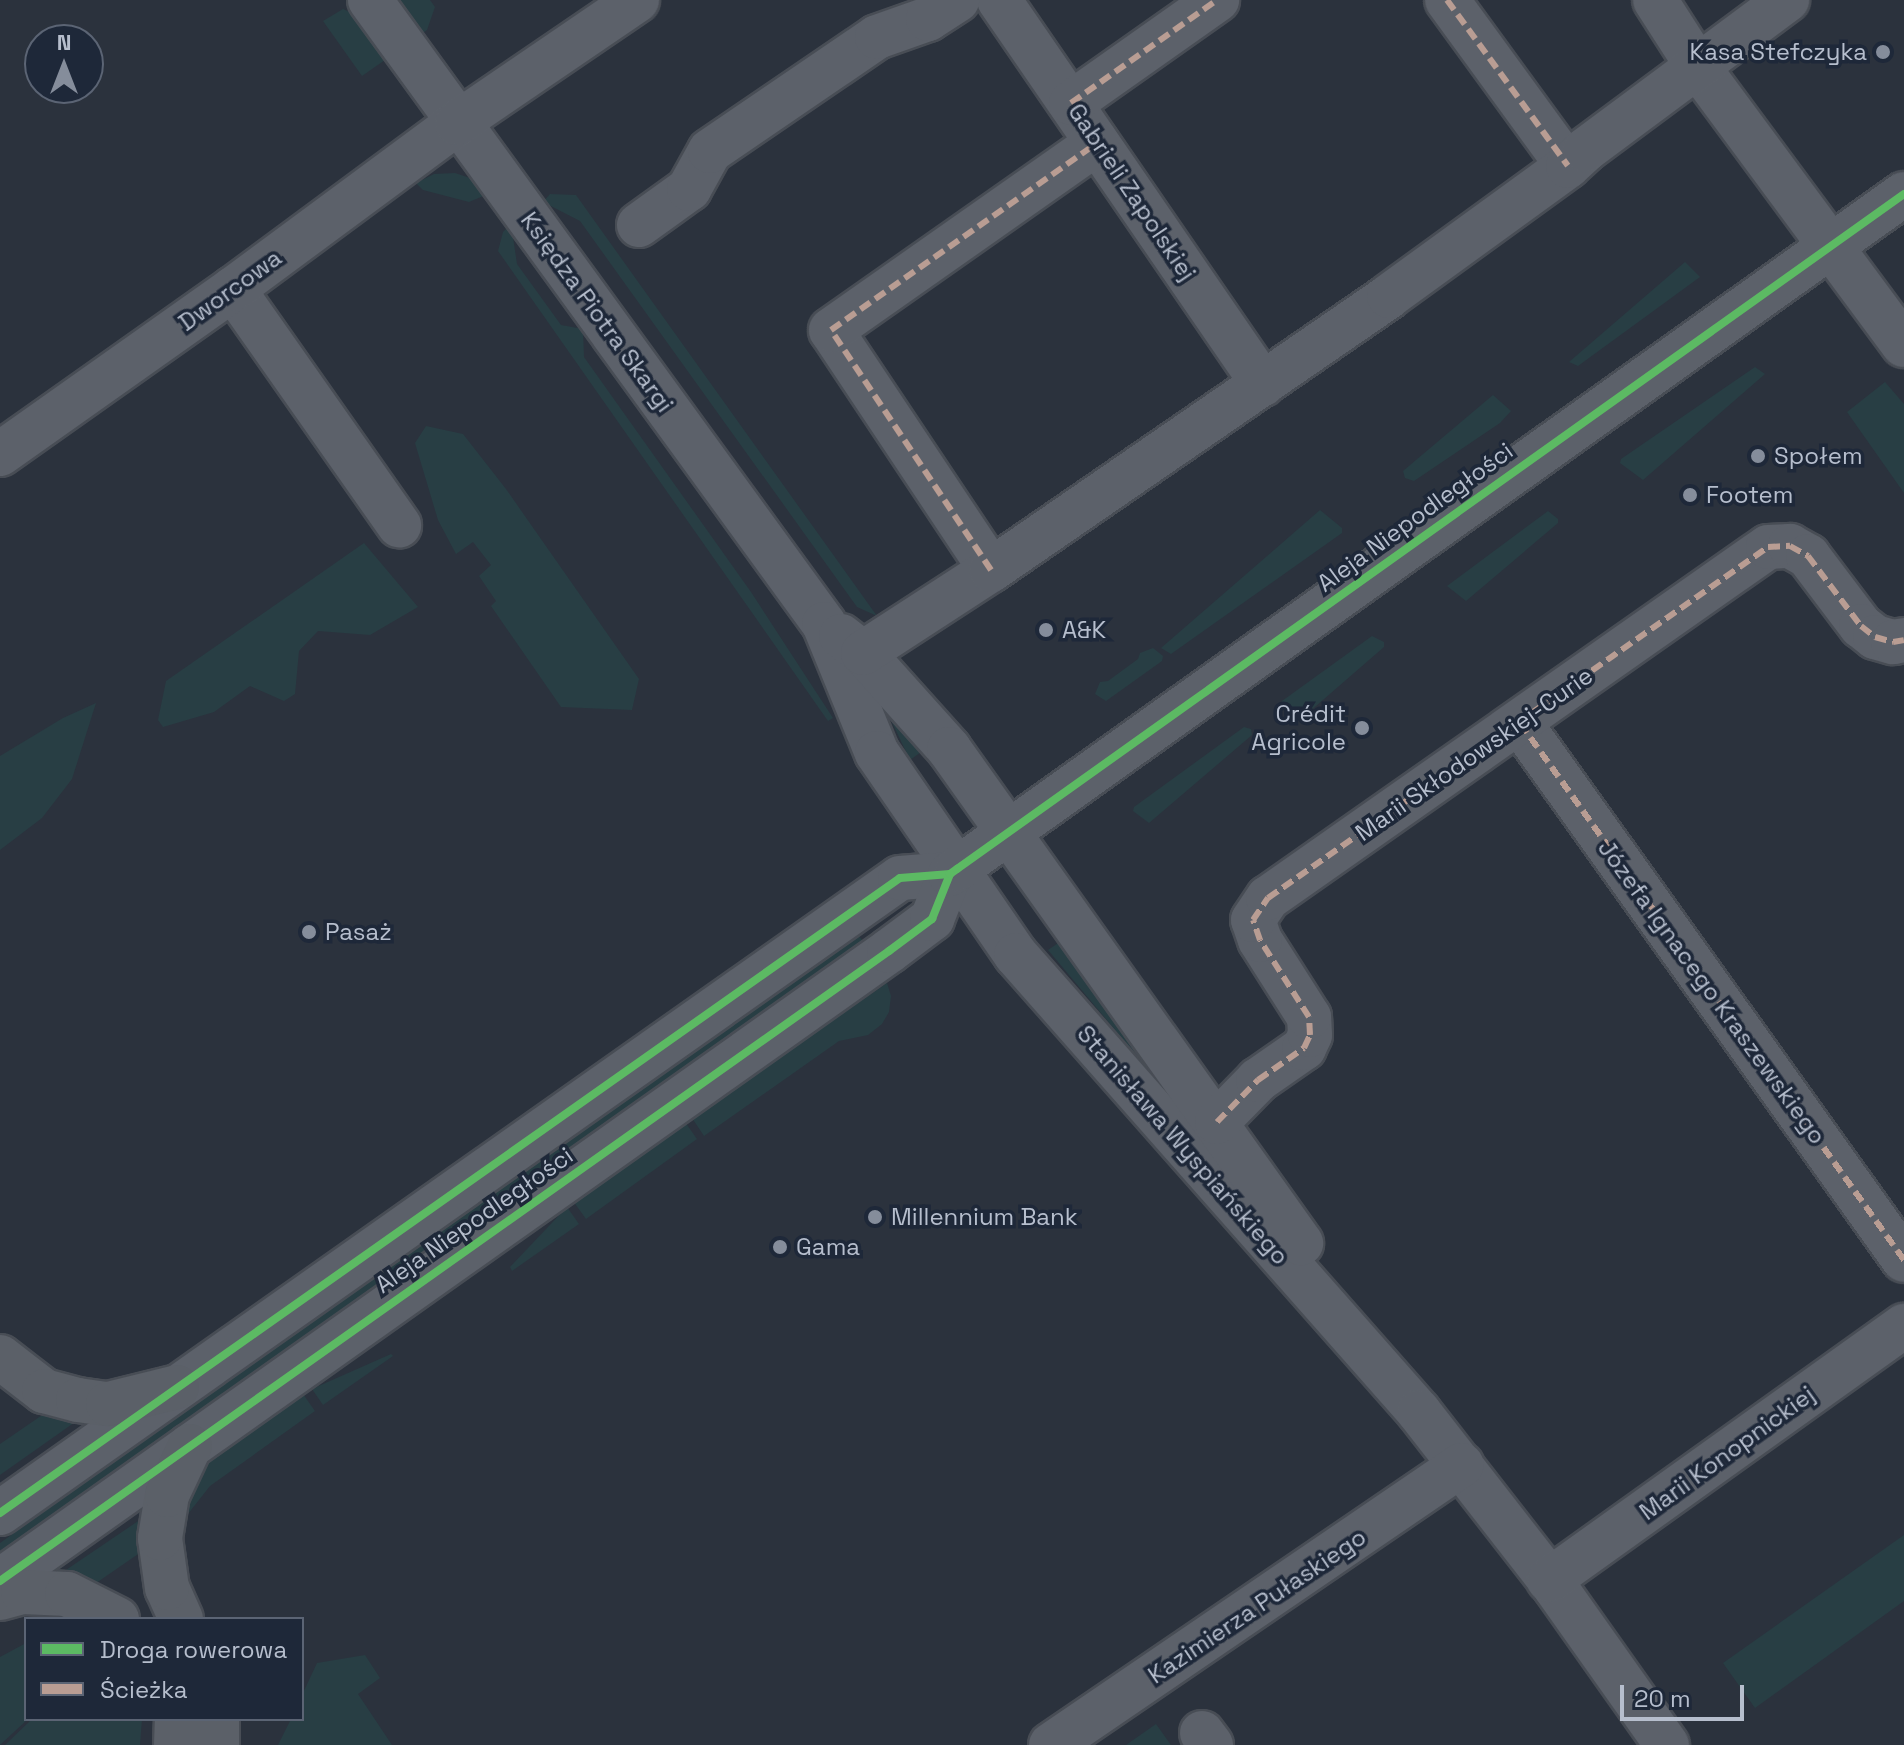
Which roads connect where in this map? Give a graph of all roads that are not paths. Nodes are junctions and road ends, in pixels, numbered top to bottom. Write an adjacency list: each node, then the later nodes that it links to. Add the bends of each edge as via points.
1 (370, 0): 11 (street, Księdza Piotra Skargi)
2 (637, 0): 11 (street, Dworcowa)
3 (957, 0): 15 (street, via 928,19 877,37 710,151 689,189)
4 (999, 0): 10 (street, Gabrieli Zapolskiej)
5 (1217, 0): 10 (street)
6 (1447, 0): 13 (street)
7 (1655, 0): 9 (street)
8 (1787, 0): 9 (street)
9 (1698, 67): 13 (street); 16 (street)
10 (1071, 103): 12 (street, Gabrieli Zapolskiej)
11 (457, 123): 17 (street, Dworcowa); 23 (street, Księdza Piotra Skargi)
12 (1097, 143): 19 (street, Gabrieli Zapolskiej); 22 (street, via 831,330)
13 (1568, 166): 19 (street)
14 (1904, 194): 16 (street, Aleja Niepodległości)
15 (639, 225)
16 (1832, 247): 18 (street); 27 (street, Aleja Niepodległości)
17 (233, 289): 20 (street, Dworcowa); 21 (street)
18 (1904, 345)
19 (1263, 384): 22 (street)
20 (0, 454)
21 (399, 525)
22 (991, 570): 25 (street)
23 (824, 624): 25 (street, Księdza Piotra Skargi); 28 (street, Księdza Piotra Skargi, via 877,753)
24 (1904, 640): 26 (street, Marii Skłodowskiej-Curie, via 1875,637 1861,626 1808,556 1790,546 1768,547)
25 (863, 653): 27 (street, Księdza Piotra Skargi, via 949,749)
26 (1520, 723): 29 (street, Marii Skłodowskiej-Curie, via 1268,898 1253,920 1309,1017 1310,1035 1304,1048 1258,1080); 30 (street, Józefa Ignacego Kraszewskiego)
27 (1010, 832): 28 (street, Aleja Niepodległości); 29 (street, Stanisława Wyspiańskiego)
28 (954, 871): 33 (street, Aleja Niepodległości, via 900,878); 34 (street, Stanisława Wyspiańskiego, via 1016,955); 35 (street, Aleja Niepodległości, via 932,919)
29 (1217, 1122): 34 (street, Stanisława Wyspiańskiego)
30 (1904, 1260)
31 (1904, 1326): 38 (street, Marii Konopnickiej)
32 (0, 1357): 33 (main road, via 44,1391 78,1400 108,1404)
33 (177, 1387): 37 (street, Aleja Niepodległości)
34 (1419, 1412): 36 (street, Stanisława Wyspiańskiego)
35 (190, 1446): 39 (street, Aleja Niepodległości); 42 (main road, via 167,1495 160,1538 167,1588)
36 (1462, 1465): 38 (street, Stanisława Wyspiańskiego); 47 (street, Kazimierza Pułaskiego)
37 (0, 1513)
38 (1549, 1580): 48 (street, Stanisława Wyspiańskiego)
39 (0, 1581)
40 (0, 1598): 41 (main road, via 23,1592 67,1594)
41 (113, 1617)
42 (180, 1617)
43 (177, 1721): 45 (main road)
44 (217, 1721): 46 (main road)
45 (176, 1745)
46 (217, 1745)
47 (1051, 1745)
48 (1667, 1745)

